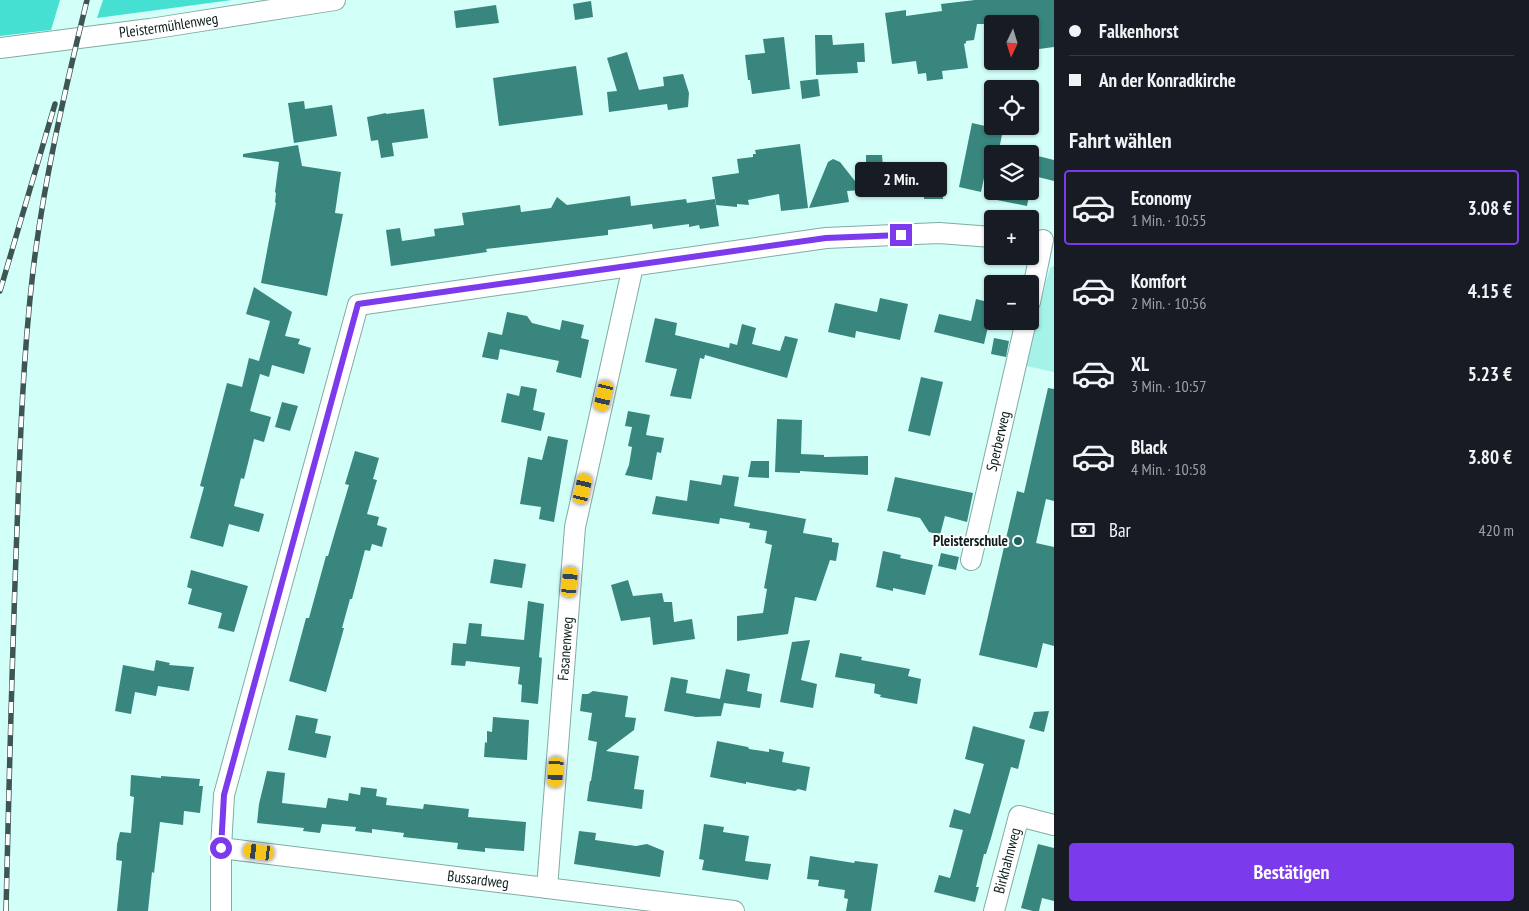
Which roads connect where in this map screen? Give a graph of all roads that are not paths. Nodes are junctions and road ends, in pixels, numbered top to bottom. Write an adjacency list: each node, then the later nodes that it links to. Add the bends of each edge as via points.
1 (336, 0): 2 (street, Pleistermühlenweg)
2 (0, 48)
3 (984, 236): 5 (street, via 939,233 826,238)
4 (1042, 241): 6 (street)
5 (633, 266): 10 (street, via 358,304 224,795); 11 (street, Fasanenweg, via 574,526)
6 (1035, 275)
7 (1024, 330): 8 (street, Sperberweg)
8 (971, 560)
9 (1054, 825): 15 (street, Birkhahnweg, via 1019,816)
10 (221, 848): 11 (street, Bussardweg); 13 (street)
11 (547, 888): 12 (street, Bussardweg)
12 (689, 908): 14 (street, Bussardweg)
13 (220, 911)
14 (734, 911)
15 (994, 911)

